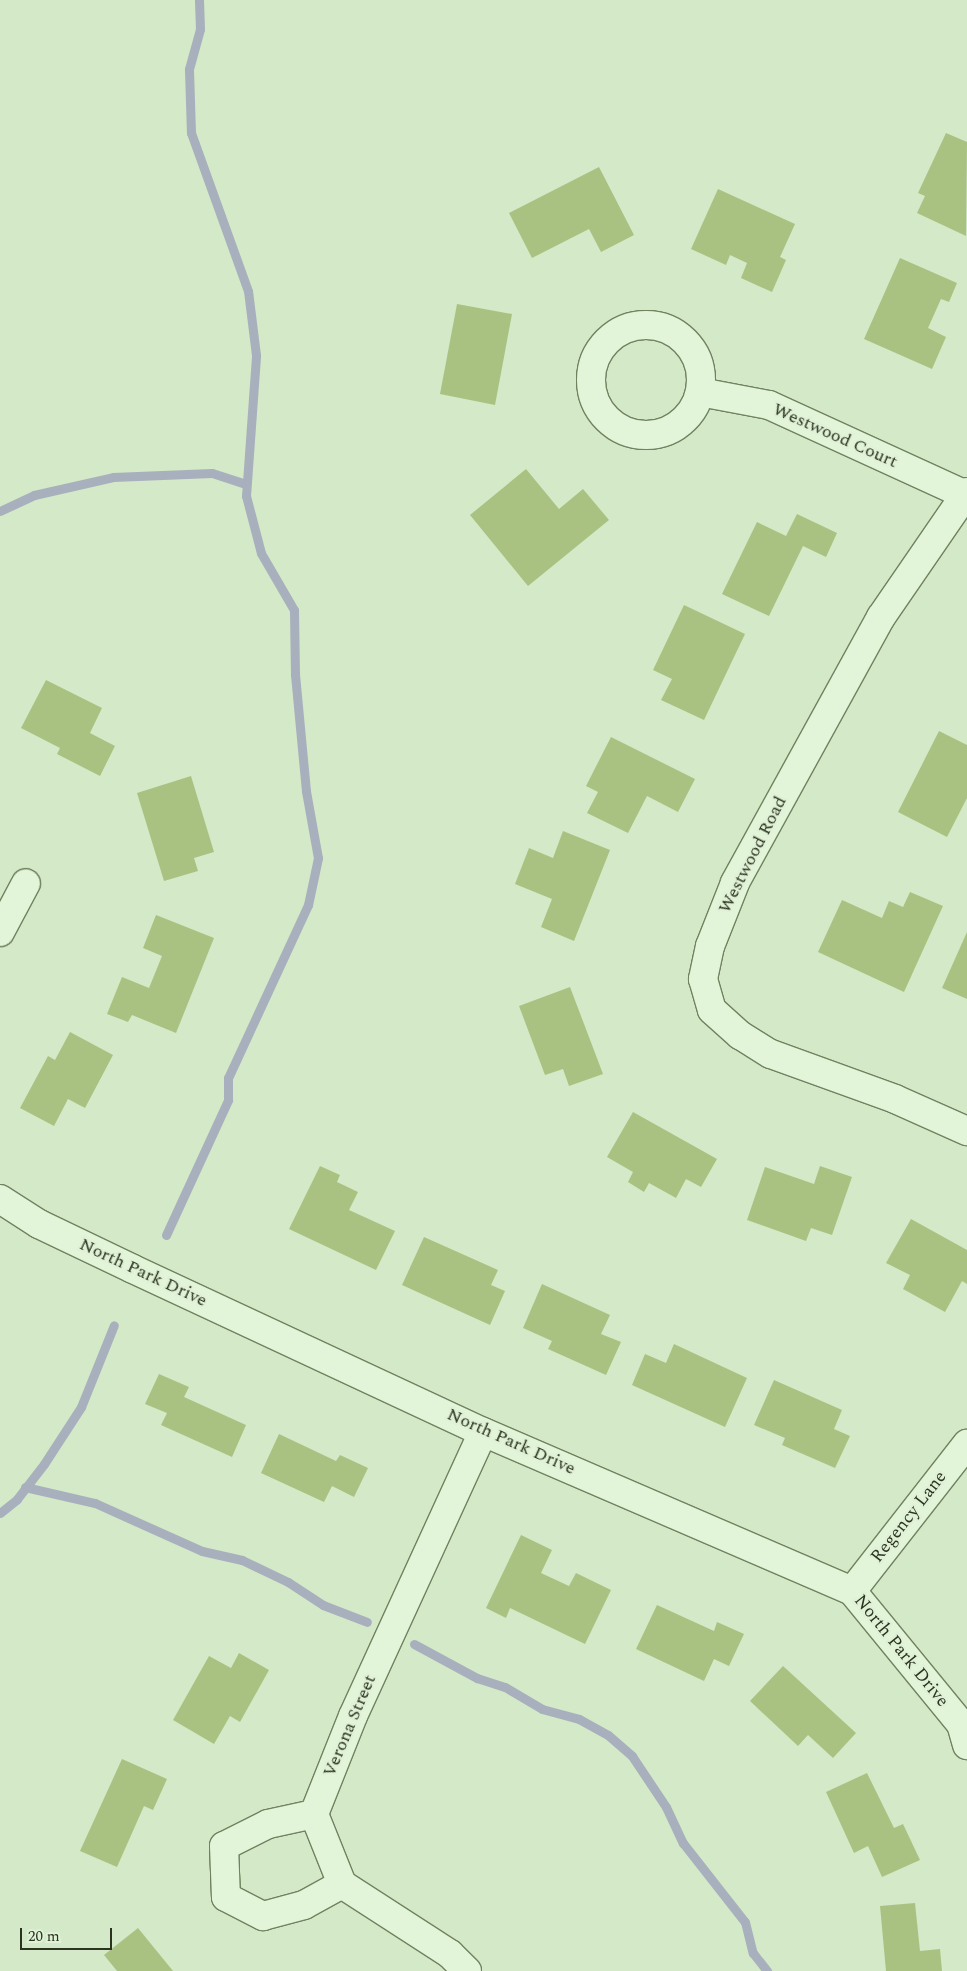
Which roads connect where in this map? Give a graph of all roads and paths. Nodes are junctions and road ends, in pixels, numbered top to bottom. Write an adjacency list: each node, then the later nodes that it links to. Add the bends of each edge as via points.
1 (700, 392): 1 (street, via 681,423 649,436 631,434 615,427 600,412 590,381 593,364 601,347 615,334 651,324 669,329 684,340 696,356); 2 (street, Westwood Court, via 769,406)
2 (966, 494): 5 (street, Westwood Road, via 881,618 736,883 710,946 703,979 712,1010 740,1035 771,1054 895,1099)
3 (26, 883): 4 (street)
4 (0, 932)
5 (967, 1131)
6 (0, 1199): 7 (street, North Park Drive, via 39,1224)
7 (483, 1432): 9 (street, North Park Drive); 11 (street, Verona Street, via 353,1716)
8 (967, 1444): 9 (street, Regency Lane)
9 (852, 1591): 10 (street, North Park Drive, via 961,1724)
10 (967, 1745)
11 (314, 1814): 12 (street); 12 (street, via 268,1824 224,1846 226,1897 263,1916 304,1905)
12 (342, 1884): 13 (street, via 450,1954)
13 (467, 1971)

